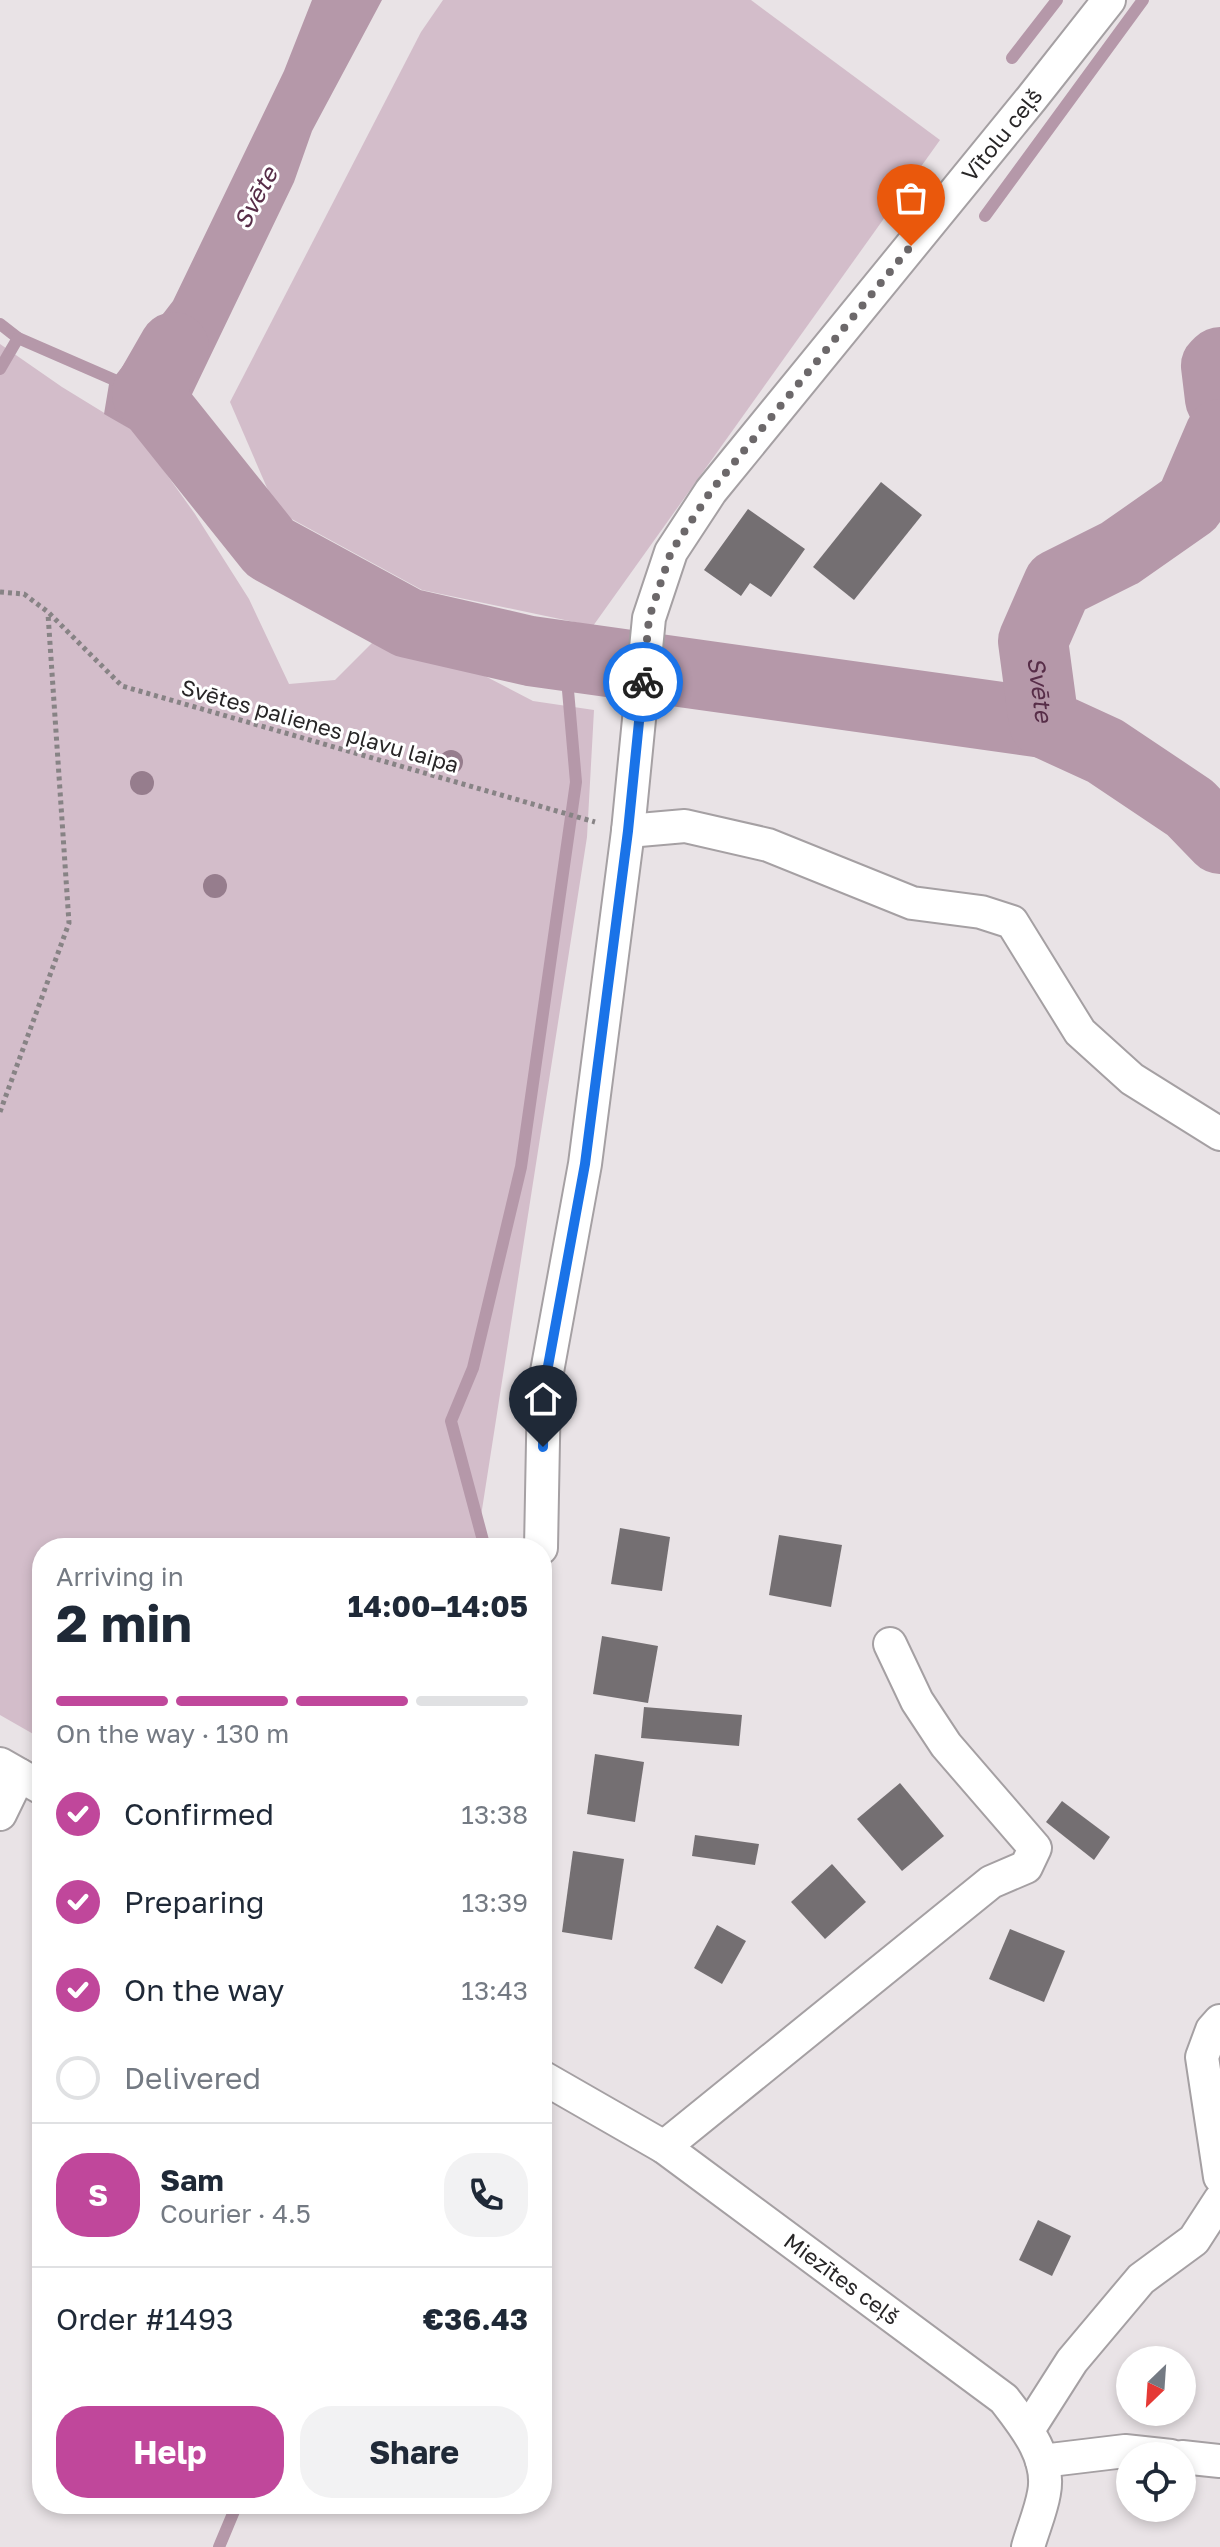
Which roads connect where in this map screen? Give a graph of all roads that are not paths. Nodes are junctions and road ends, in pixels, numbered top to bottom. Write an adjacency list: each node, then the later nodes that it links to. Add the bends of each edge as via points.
1 (1109, 0): 2 (street, Vītolu ceļš, via 711,491 671,552 649,618 639,728)
2 (618, 828): 3 (street, via 685,826 768,845 912,903 981,912 1012,922 1080,1032 1132,1079); 4 (street, via 585,1164 544,1388)
3 (1220, 1134)
4 (541, 1538)
5 (890, 1644): 10 (street, via 917,1701 946,1745 1035,1848 1026,1867 991,1882)
6 (20, 1776): 7 (street)
7 (0, 1814)
8 (1220, 2021): 11 (street, via 1202,2057)
9 (552, 2083): 10 (street, Miezītes ceļš)
10 (664, 2147): 13 (street, Miezītes ceļš, via 1004,2399)
11 (1220, 2177)
12 (1220, 2200): 13 (street, via 1194,2240 1141,2279 1121,2302 1072,2361)
13 (1028, 2430): 16 (street, Miezītes ceļš)
14 (1116, 2452): 16 (street)
15 (1196, 2458): 17 (street)
16 (1042, 2461): 18 (street, Miezītes ceļš, via 1045,2490)
17 (1220, 2461)
18 (1028, 2547)

